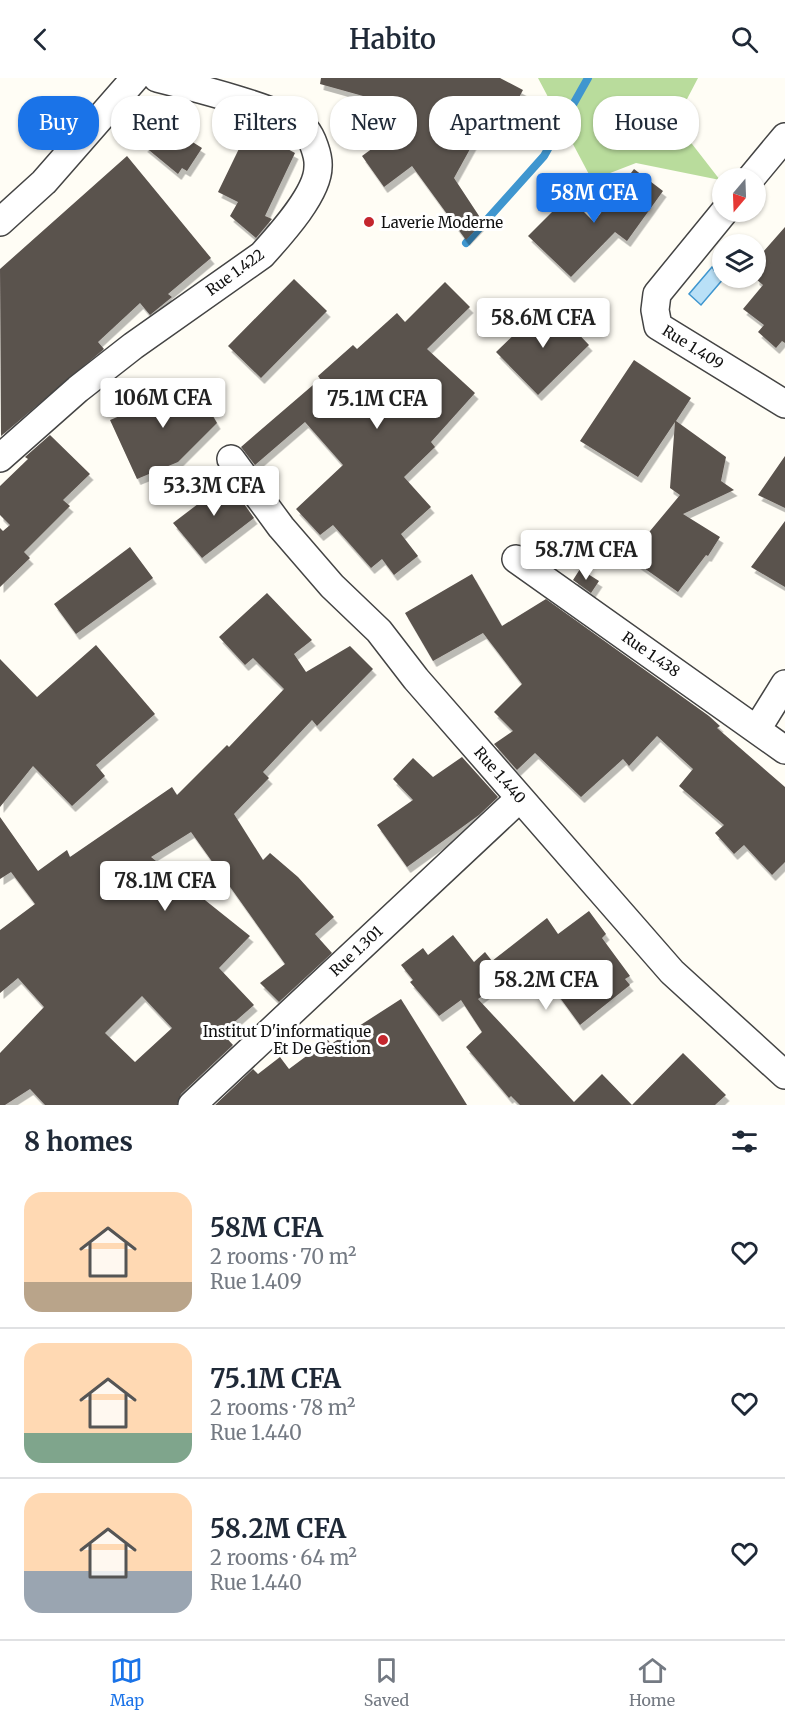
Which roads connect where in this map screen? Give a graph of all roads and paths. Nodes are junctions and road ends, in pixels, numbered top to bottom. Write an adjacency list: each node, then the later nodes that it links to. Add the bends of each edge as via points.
1 (135, 78): 5 (street, via 44,182)
2 (162, 79): 8 (street, Rue 1.422, via 285,116 304,128 314,146 318,167 314,186 262,255 133,346)
3 (785, 137): 4 (street)
4 (759, 168)
5 (0, 222)
6 (716, 222): 7 (street, Rue 1.409, via 657,294 658,326)
7 (785, 404)
8 (0, 458)
9 (231, 459): 14 (street, Rue 1.440, via 281,527 379,632)
10 (516, 559): 12 (street, Rue 1.438)
11 (785, 684): 12 (street)
12 (757, 729): 13 (street, Rue 1.438)
13 (785, 750)
14 (520, 798): 15 (street, Rue 1.440, via 672,972); 16 (street, Rue 1.301)
15 (785, 1075)
16 (192, 1105)

